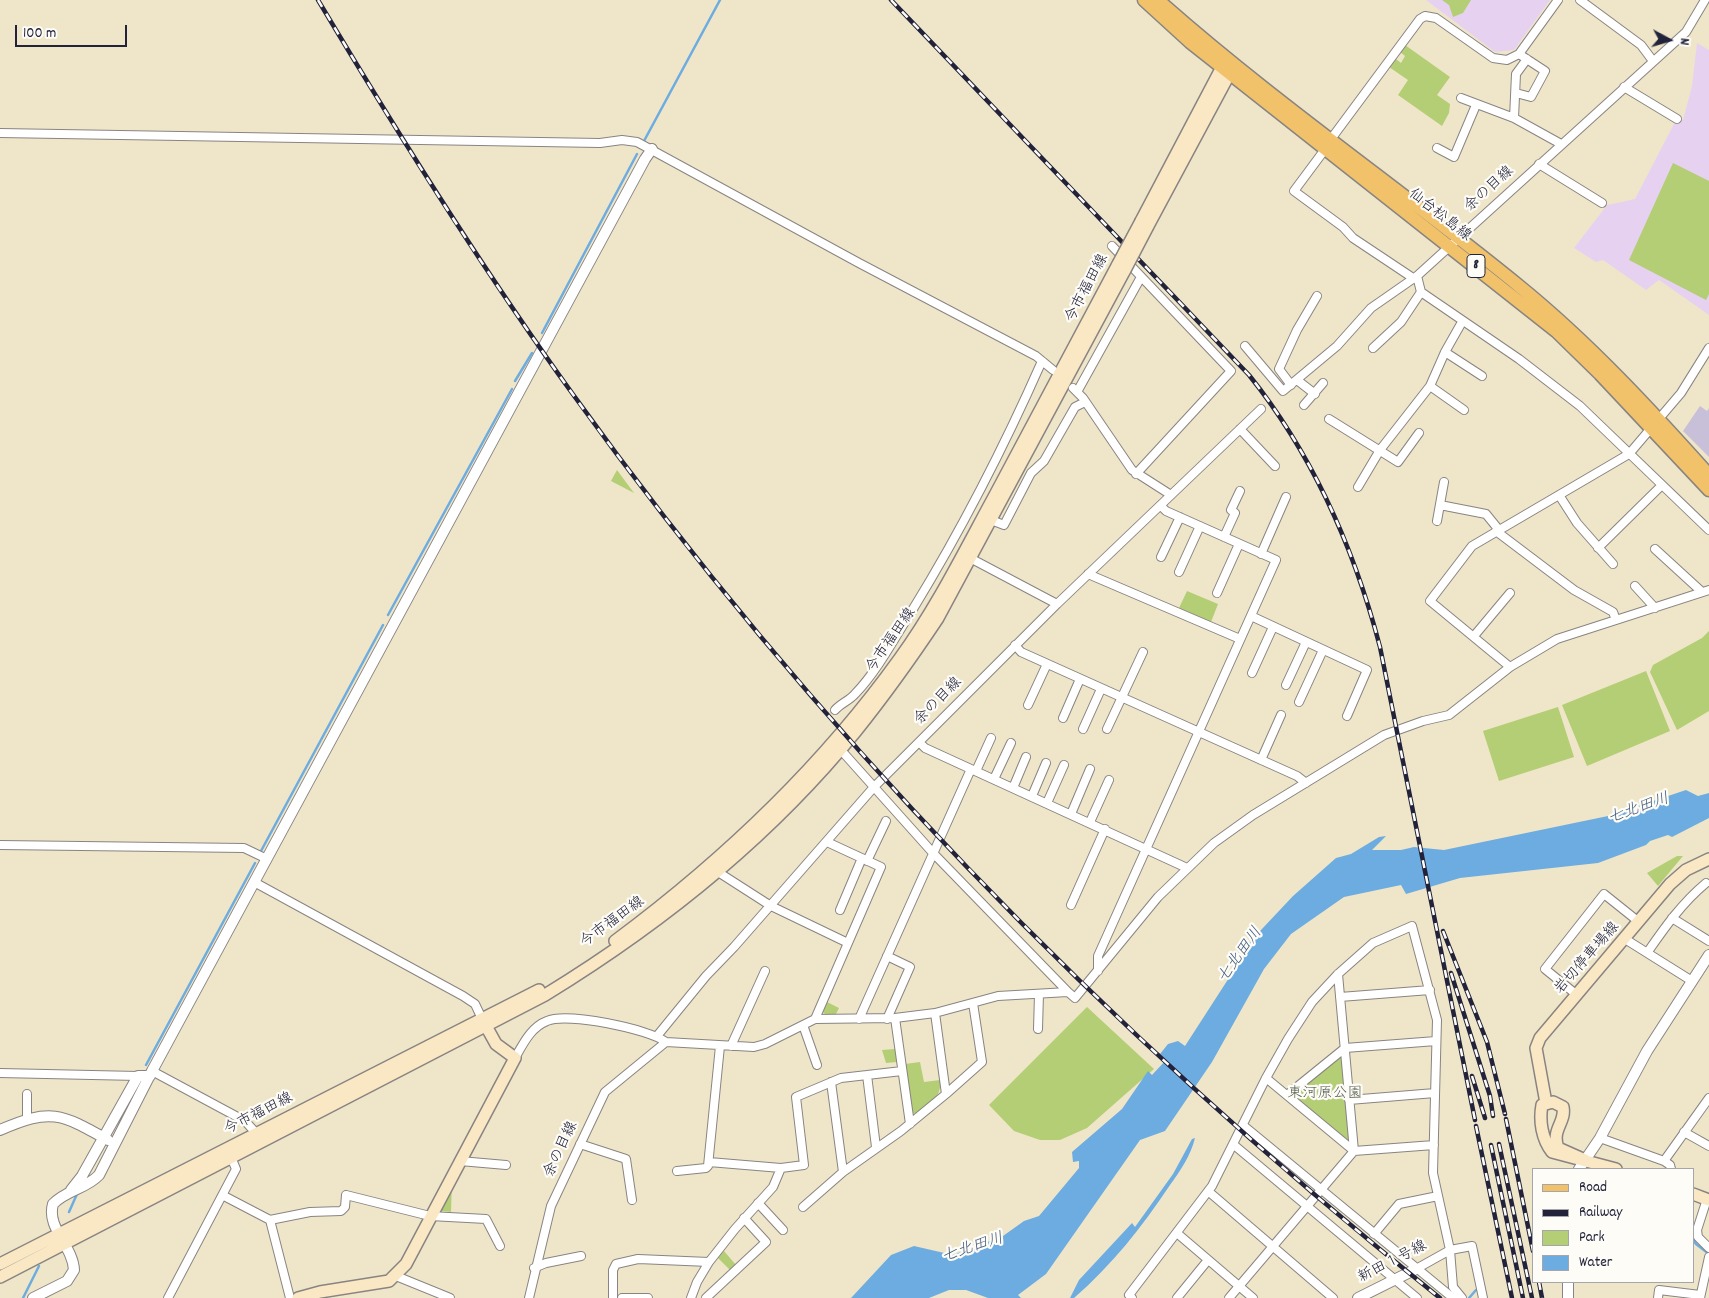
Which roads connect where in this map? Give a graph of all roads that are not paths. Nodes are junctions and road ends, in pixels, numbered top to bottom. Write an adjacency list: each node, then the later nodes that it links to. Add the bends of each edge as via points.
1 (1144, 0): 9 (main road, 8, via 1186,38)
2 (1158, 0): 9 (main road, 8)
3 (1558, 0): 6 (street)
4 (1580, 0): 8 (street, via 1641,45)
5 (1705, 0): 8 (street, 余の目線, via 1686,32)
6 (1519, 54): 7 (street); 17 (street, via 1507,60 1493,58 1436,18 1425,16)
7 (1527, 59): 11 (street, via 1516,74); 11 (street, via 1545,70 1531,97)
8 (1653, 61): 10 (street, 余の目線)
9 (1228, 67): 17 (main road, 仙台松島線 / 8); 25 (main road, 今市福田線, bridge)
10 (1624, 87): 15 (street); 18 (street, 余の目線)
11 (1516, 93): 14 (street)
12 (1461, 98): 13 (street)
13 (1476, 105): 14 (street); 19 (street, via 1454,157)
14 (1514, 118): 18 (street)
15 (1677, 119)
16 (0, 133): 20 (street, via 600,143 630,140)
17 (1328, 144): 23 (main road, 仙台松島線 / 8); 27 (street, via 1294,191 1343,226 1353,238)
18 (1561, 144): 21 (street, 余の目線)
19 (1437, 148)
20 (652, 149): 35 (street); 137 (street)
21 (1539, 164): 22 (street); 23 (street, 余の目線)
22 (1602, 203)
23 (1453, 241): 27 (street, 余の目線); 47 (main road, 仙台松島線 / 8)
24 (1112, 246): 26 (street)
25 (1122, 267): 66 (main road, 今市福田線); 169 (main road, 今市福田線, via 930,612 901,657 835,742 708,868 660,908 598,954)
26 (1141, 276): 42 (street, via 1075,390); 53 (street, via 1231,371)
27 (1415, 277): 28 (street); 38 (street, 余の目線, via 1371,308 1336,346)
28 (1422, 292): 30 (street); 32 (street, via 1401,322)
29 (1318, 296): 38 (street, via 1297,330 1279,370)
30 (1462, 322): 34 (street); 51 (street, via 1551,383 1580,406)
31 (1245, 346): 38 (street, via 1283,391)
32 (1373, 348)
33 (1709, 348): 47 (street, via 1681,393)
34 (1445, 352): 37 (street); 40 (street)
35 (1042, 361): 36 (street); 105 (street, via 988,478 933,577 855,695)
36 (1053, 370)
37 (1482, 376)
38 (1294, 382): 41 (street)
39 (1322, 383): 41 (street)
40 (1430, 386): 45 (street); 50 (street)
41 (1314, 394): 43 (street)
42 (1085, 402): 53 (street); 66 (street, via 1075,407 1044,461 1031,473 1004,525)
43 (1304, 405)
44 (1261, 409): 48 (street, 余の目線)
45 (1464, 410)
46 (1329, 419): 50 (street)
47 (1655, 424): 51 (street); 54 (main road, 仙台松島線 / 8); 58 (main road, 仙台松島線 / 8)
48 (1240, 429): 52 (street); 60 (street, 余の目線)
49 (1419, 433): 50 (street, via 1398,462)
50 (1380, 450): 57 (street)
51 (1629, 454): 56 (street); 61 (street)
52 (1276, 466)
53 (1136, 474): 60 (street)
54 (1709, 475)
55 (1444, 482): 63 (street)
56 (1661, 486): 70 (street); 73 (street)
57 (1358, 487)
58 (1709, 490)
59 (1240, 491): 71 (street, via 1231,510 1235,513)
60 (1171, 495): 64 (street, 余の目線)
61 (1559, 495): 69 (street); 73 (street)
62 (1286, 497): 75 (street)
63 (1440, 506): 67 (street); 69 (street, via 1486,514)
64 (1163, 508): 65 (street); 80 (street, 余の目線)
65 (1180, 518): 68 (street); 76 (street)
66 (991, 520): 77 (main road, 今市福田線)
67 (1437, 521)
68 (1200, 526): 71 (street); 79 (street)
69 (1498, 530): 88 (street, via 1574,590 1613,612); 90 (street, via 1472,546 1430,601)
70 (1709, 530)
71 (1224, 537): 72 (street)
72 (1239, 544): 75 (street); 83 (street)
73 (1598, 548): 78 (street)
74 (1655, 549): 82 (street)
75 (1261, 554): 87 (street, via 1276,560)
76 (1161, 557)
77 (970, 558): 85 (street); 115 (main road, 今市福田線, via 938,618)
78 (1613, 564)
79 (1179, 572)
80 (1092, 576): 85 (street, 余の目線); 91 (street)
81 (1635, 586): 86 (street)
82 (1706, 591): 86 (street)
83 (1217, 593)
84 (1510, 593): 90 (street)
85 (1057, 604): 93 (street, 余の目線)
86 (1654, 608): 88 (street)
87 (1250, 616): 89 (street); 91 (street)
88 (1616, 620): 97 (street, via 1557,639)
89 (1273, 627): 92 (street); 98 (street)
90 (1474, 636): 97 (street)
91 (1240, 639): 111 (street)
92 (1306, 642): 94 (street); 100 (street)
93 (1018, 648): 96 (street); 114 (street, 余の目線)
94 (1323, 650): 103 (street); 107 (street, via 1367,670)
95 (1143, 652): 102 (street)
96 (1047, 664): 99 (street); 104 (street)
97 (1510, 667): 124 (street, via 1449,715 1384,735)
98 (1252, 673)
99 (1080, 679): 101 (street); 108 (street)
100 (1286, 685)
101 (1101, 689): 102 (street); 109 (street)
102 (1122, 698): 110 (street); 111 (street)
103 (1298, 702)
104 (1028, 705)
105 (835, 710)
106 (1280, 715): 117 (street)
107 (1347, 716)
108 (1063, 718)
109 (1083, 729)
110 (1107, 729)
111 (1199, 733): 117 (street); 135 (street)
112 (991, 738): 121 (street)
113 (1011, 743): 122 (street)
114 (921, 744): 121 (street); 125 (street, 余の目線)
115 (840, 749): 125 (street); 141 (main road, 今市福田線, via 798,795)
116 (1026, 757): 126 (street)
117 (1261, 760): 124 (street)
118 (1046, 763): 127 (street)
119 (1064, 765): 128 (street)
120 (1090, 769): 129 (street)
121 (973, 770): 122 (street); 136 (street)
122 (994, 779): 126 (street)
123 (1109, 780): 131 (street)
124 (1306, 783): 140 (street, via 1253,815 1214,843)
125 (874, 787): 133 (street, 余の目線); 136 (street)
126 (1013, 788): 127 (street)
127 (1032, 796): 128 (street)
128 (1047, 803): 129 (street)
129 (1071, 814): 131 (street)
130 (886, 821): 139 (street)
131 (1090, 822): 132 (street)
132 (1105, 829): 135 (street); 144 (street)
133 (827, 842): 139 (street); 145 (street, 余の目線)
134 (0, 845): 137 (street, via 244,848)
135 (1146, 848): 140 (street); 156 (street, via 1098,956)
136 (933, 853): 154 (street); 160 (street)
137 (267, 859): 142 (street)
138 (1709, 859): 148 (main road, 岩切停車場線, via 1686,870 1670,884)
139 (865, 860): 146 (street); 151 (street, via 881,867)
140 (1187, 868): 156 (street, via 1147,910)
141 (718, 872): 145 (street); 169 (main road, 今市福田線, via 669,912 601,960 545,995)
142 (254, 882): 169 (street, via 463,996 476,1004); 181 (street)
143 (1706, 883): 147 (street)
144 (1071, 904)
145 (771, 906): 151 (street); 172 (street, 余の目線, via 706,976)
146 (840, 910)
147 (1672, 918): 150 (street); 152 (street)
148 (1639, 922): 149 (main road, 岩切停車場線); 162 (street, via 1604,894 1545,969)
149 (1625, 939): 152 (street); 162 (main road, 岩切停車場線)
150 (1709, 942)
151 (848, 943): 167 (street)
152 (1647, 953): 158 (street)
153 (1709, 955): 158 (street)
154 (886, 956): 166 (street, via 910,967); 168 (street)
155 (765, 971): 175 (street)
156 (1098, 971): 160 (street, via 1075,998)
157 (1338, 974): 159 (street, via 1373,943 1412,926); 163 (street); 184 (street, via 1312,1002)
158 (1692, 980): 200 (street, via 1647,1051)
159 (1430, 990): 163 (street); 173 (street, via 1437,1020)
160 (1068, 992): 161 (street)
161 (1039, 994): 164 (street, via 998,996); 171 (street)
162 (1577, 995): 192 (main road, 岩切停車場線, via 1543,1034 1536,1048)
163 (1340, 996): 176 (street)
164 (973, 1003): 165 (street); 188 (street, via 982,1062)
165 (935, 1013): 166 (street); 188 (street)
166 (891, 1018): 168 (street); 179 (street)
167 (815, 1019): 168 (street); 170 (street)
168 (859, 1019)
169 (484, 1022): 177 (main road, via 496,1044); 198 (main road, 今市福田線); 208 (main road, 今市福田線)
170 (803, 1025): 175 (street, via 765,1044); 178 (street)
171 (1038, 1029)
172 (661, 1039): 174 (street); 177 (street, via 608,1024 559,1018 540,1024); 202 (street, 余の目線, via 610,1086)
173 (1436, 1041): 176 (street); 186 (street)
174 (720, 1046): 175 (street); 211 (street)
175 (731, 1046)
176 (1344, 1048): 189 (street); 191 (street)
177 (514, 1058): 209 (main road)
178 (817, 1065)
179 (902, 1071): 182 (street); 194 (street)
180 (0, 1073): 183 (street)
181 (151, 1073): 183 (street); 198 (street, via 245,1121); 201 (street)
182 (867, 1075): 185 (street); 206 (street)
183 (138, 1076): 199 (street)
184 (1266, 1078): 189 (street); 195 (street)
185 (831, 1082): 214 (street, via 796,1097 804,1165); 218 (street)
186 (1435, 1093): 191 (street); 204 (street)
187 (27, 1094): 193 (street)
188 (946, 1094): 194 (street)
189 (1287, 1095): 207 (street)
190 (1709, 1098): 197 (street)
191 (1349, 1100): 207 (street)
192 (1546, 1103): 213 (main road, via 1542,1105 1540,1116 1546,1144 1552,1152); 213 (main road, via 1563,1107 1555,1132 1558,1148)
193 (28, 1118): 196 (street); 199 (street, via 64,1117)
194 (910, 1124): 206 (street)
195 (1244, 1126): 203 (street); 219 (street)
196 (0, 1130)
197 (1684, 1132): 205 (street); 210 (street)
198 (256, 1133): 236 (main road, 今市福田線)
199 (103, 1137): 201 (street); 221 (street, via 82,1176)
200 (1600, 1138): 210 (street); 213 (street)
201 (115, 1143): 221 (street, via 91,1183)
202 (580, 1144): 225 (street, via 626,1159); 246 (street, 余の目線, via 551,1206)
203 (1234, 1145): 220 (street); 229 (street)
204 (1434, 1145): 207 (street); 224 (street, via 1433,1173)
205 (1709, 1146)
206 (876, 1147): 218 (street)
207 (1354, 1151): 219 (street)
208 (231, 1157): 223 (street, via 236,1170); 236 (main road, 今市福田線)
209 (460, 1161): 212 (street); 230 (main road)
210 (1664, 1161): 216 (street)
211 (709, 1162): 214 (street); 217 (street, via 706,1168)
212 (506, 1164)
213 (1582, 1164): 215 (main road)
214 (781, 1168): 227 (street, via 773,1187)
215 (1609, 1168)
216 (1671, 1168)
217 (677, 1170)
218 (842, 1172): 228 (street)
219 (1321, 1189): 229 (street); 235 (street)
220 (1208, 1191): 234 (street); 238 (street)
221 (69, 1192): 236 (street, via 58,1199 51,1210)
222 (1694, 1194): 226 (main road)
223 (224, 1196): 232 (street); 256 (street)
224 (1438, 1196): 235 (street, via 1399,1204); 240 (street)
225 (632, 1200)
226 (1708, 1200): 239 (street, via 1697,1230 1698,1237)
227 (758, 1203): 231 (street); 233 (street)
228 (802, 1207)
229 (1306, 1207): 238 (street); 250 (street)
230 (430, 1216): 232 (street, via 346,1195 341,1211 310,1212); 237 (street, via 486,1219); 249 (main road, via 406,1264)
231 (744, 1218): 244 (street); 264 (street, via 766,1242)
232 (270, 1220): 257 (street)
233 (783, 1230)
234 (1178, 1234): 243 (street); 265 (street, via 1129,1296)
235 (1374, 1234): 247 (street)
236 (62, 1238): 245 (main road, 今市福田線); 248 (main road, 今市福田線); 255 (street, via 74,1264 71,1276)
237 (500, 1246)
238 (1273, 1247): 252 (street); 269 (street)
239 (1709, 1248)
240 (1450, 1250): 247 (street, 新田１号線); 273 (street, 新田１号線, via 1453,1288); 274 (street, via 1472,1246)
241 (581, 1256): 246 (street, via 546,1262)
242 (1709, 1257): 254 (street)
243 (1208, 1260): 252 (street); 266 (street)
244 (709, 1262): 253 (street); 261 (street, via 638,1259 616,1264)
245 (0, 1264)
246 (534, 1268): 260 (street, 余の目線)
247 (1416, 1269): 250 (street, 新田１号線); 272 (street)
248 (0, 1276)
249 (396, 1276): 258 (main road, via 381,1283); 259 (street)
250 (1393, 1280): 270 (street, 新田１号線); 271 (street)
251 (1568, 1283): 275 (street)
252 (1240, 1286): 267 (street); 268 (street)
253 (692, 1297): 264 (street)
254 (1700, 1297): 276 (street, via 1659,1290)
255 (33, 1298)
256 (168, 1298)
257 (290, 1298)
258 (298, 1298)
259 (450, 1298)
260 (529, 1298)
261 (613, 1298)
262 (622, 1298): 263 (street)
263 (648, 1298)
264 (706, 1298)
265 (1132, 1298)
266 (1176, 1298)
267 (1229, 1298)
268 (1253, 1298)
269 (1334, 1298)
270 (1358, 1298)
271 (1417, 1298)
272 (1453, 1298)
273 (1462, 1298)
274 (1483, 1298)
275 (1568, 1298)
276 (1658, 1298)

